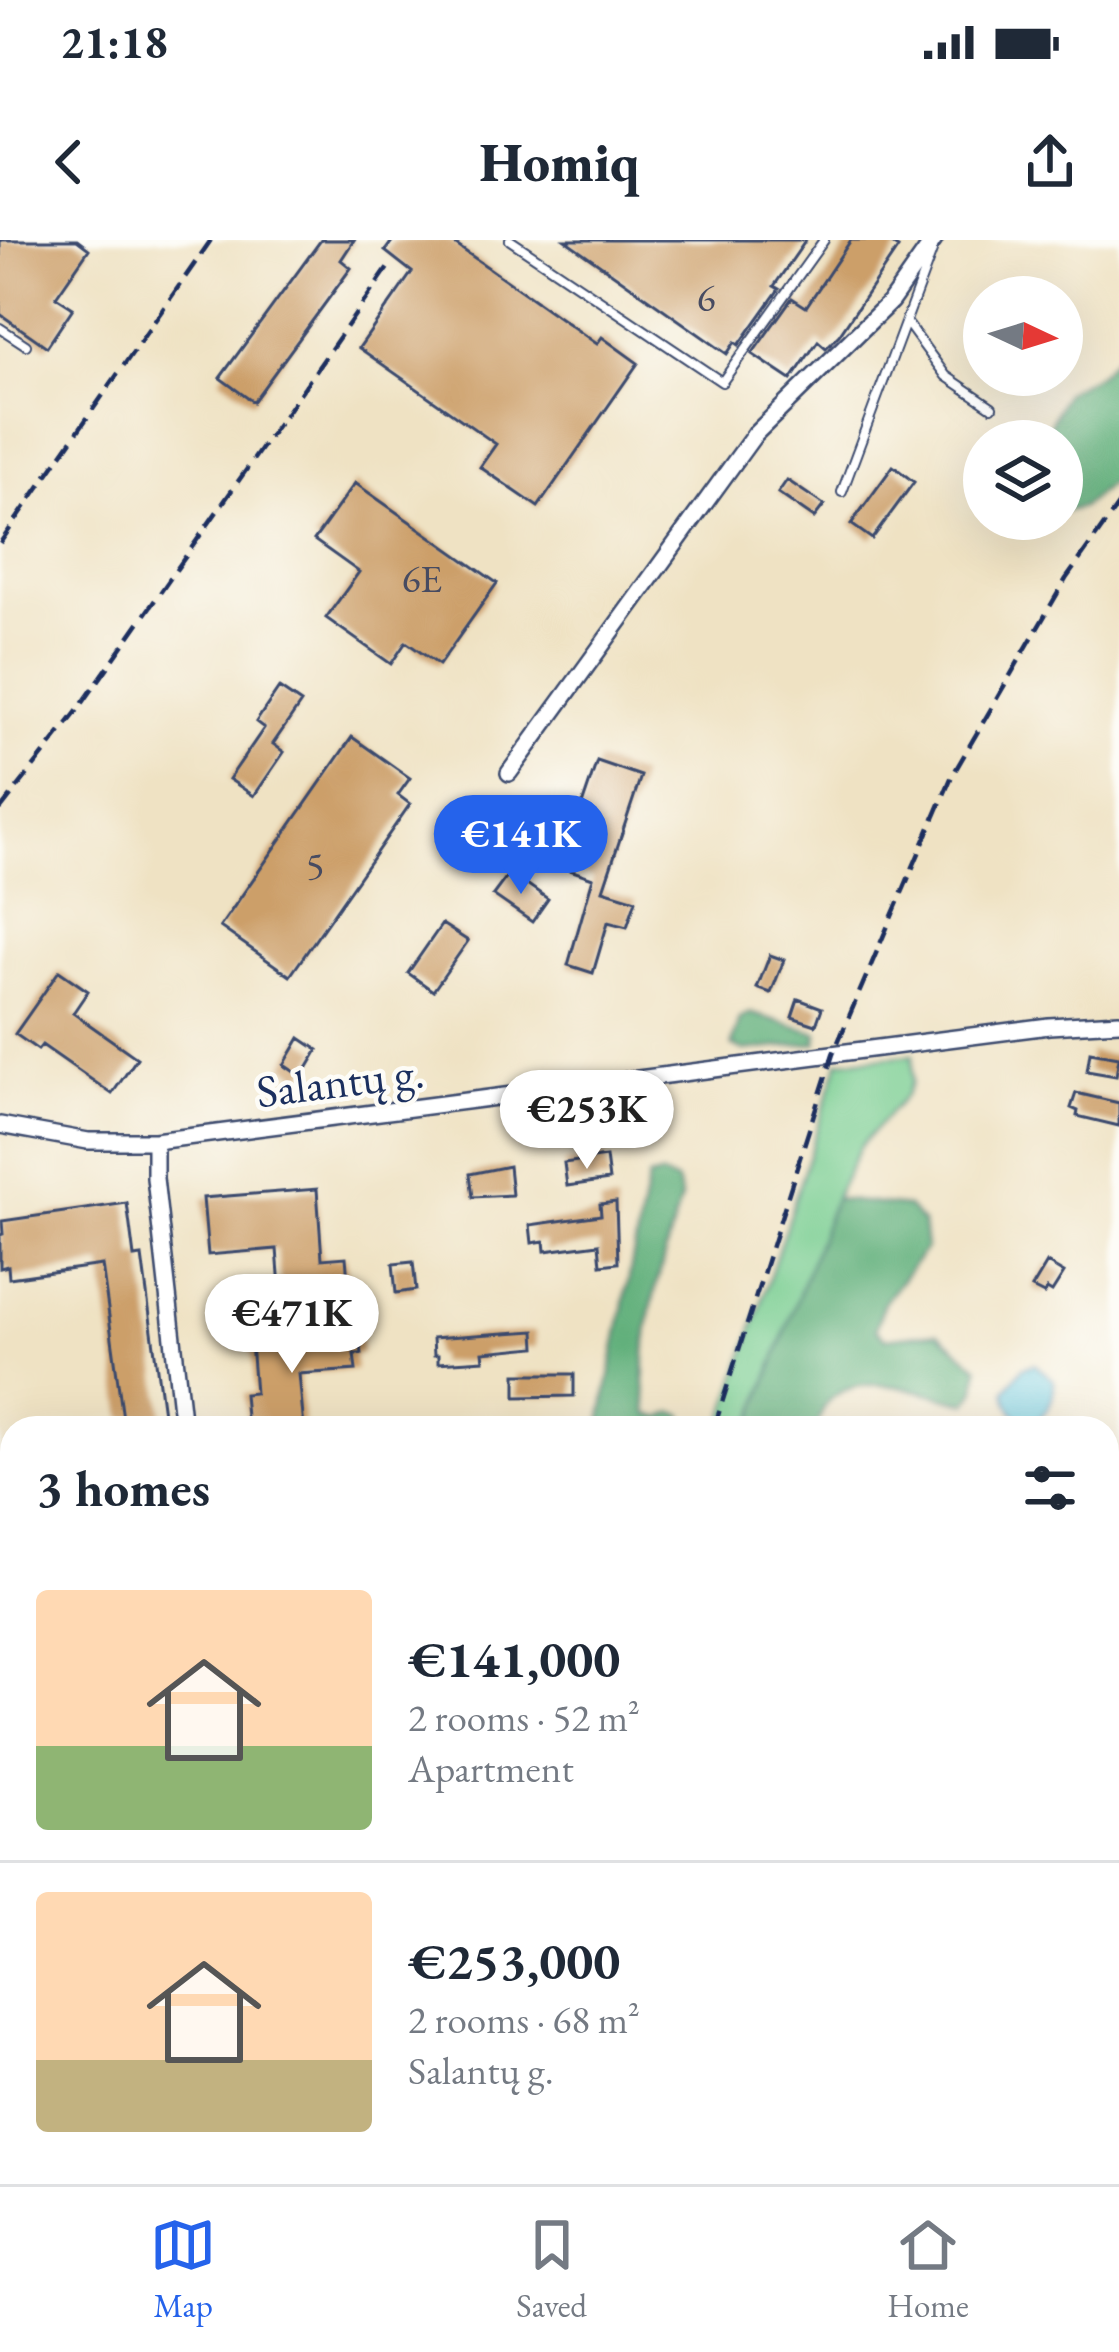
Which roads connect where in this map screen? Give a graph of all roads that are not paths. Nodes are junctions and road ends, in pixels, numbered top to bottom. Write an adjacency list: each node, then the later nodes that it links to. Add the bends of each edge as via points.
1 (510, 240): 2 (lane, via 722,382)
2 (824, 240)
3 (935, 240): 4 (lane); 9 (street, via 890,302 755,434)
4 (906, 322): 7 (lane, via 946,376); 8 (lane)
5 (0, 328): 6 (lane)
6 (26, 345)
7 (992, 407)
8 (842, 491)
9 (509, 773)
10 (1119, 1022): 12 (street, Salantų g.)
11 (0, 1125): 12 (street, Salantų g., via 88,1141)
12 (155, 1141): 13 (street)
13 (182, 1416)

